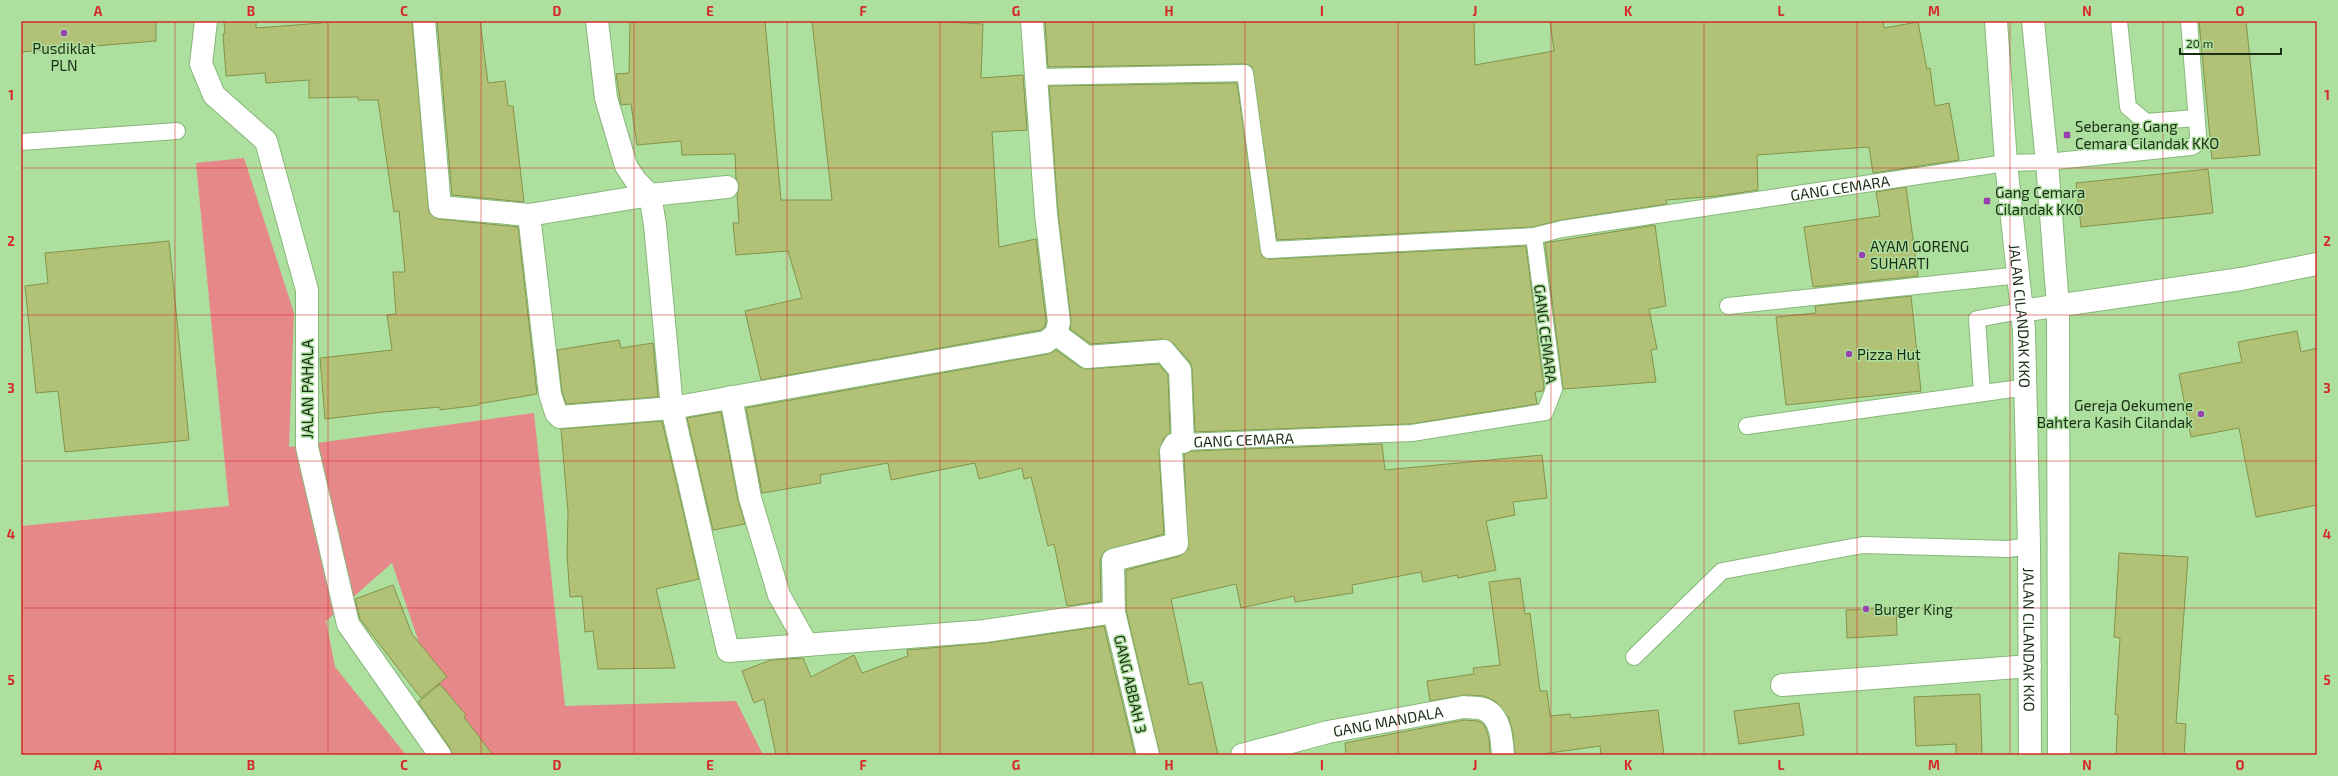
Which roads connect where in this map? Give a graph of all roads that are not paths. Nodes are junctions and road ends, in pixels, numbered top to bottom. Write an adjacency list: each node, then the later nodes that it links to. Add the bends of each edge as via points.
1 (206, 21): 37 (street, JALAN PAHALA, via 201,64 214,95 266,141 307,290 307,447 348,624)
2 (424, 21): 17 (street, via 440,207)
3 (597, 21): 16 (street, via 606,98 626,166)
4 (1032, 21): 9 (street)
5 (1996, 21): 14 (street, JALAN CILANDAK KKO)
6 (2033, 21): 13 (street, JALAN CILANDAK KKO)
7 (2119, 21): 10 (lane, via 2128,107 2146,122)
8 (2189, 21): 10 (lane)
9 (1036, 77): 18 (lane, via 1245,73 1269,250); 24 (street, via 1046,214 1059,322)
10 (2196, 118): 13 (lane, GANG CEMARA, via 2198,143 2183,149)
11 (177, 131): 12 (lane)
12 (21, 142)
13 (2047, 162): 14 (lane, GANG CEMARA); 22 (street, JALAN CILANDAK KKO)
14 (2006, 163): 18 (lane, GANG CEMARA, via 1562,229); 20 (street, JALAN CILANDAK KKO)
15 (727, 187): 16 (street)
16 (650, 195): 17 (street); 28 (street)
17 (529, 215): 28 (street, via 550,394 556,413 567,418)
18 (1534, 236): 30 (lane, GANG CEMARA, via 1554,389 1545,412 1412,434)
19 (2317, 264): 22 (street, via 2241,279)
20 (2020, 275): 21 (lane); 23 (street, JALAN CILANDAK KKO)
21 (1728, 306)
22 (2058, 306): 23 (street); 42 (street, JALAN CILANDAK KKO)
23 (2021, 311): 25 (street, JALAN CILANDAK KKO); 26 (lane, via 1977,319)
24 (1056, 334): 27 (street, via 1046,342 1030,346); 30 (street, via 1087,357 1164,350 1180,370)
25 (2027, 387): 26 (lane); 31 (street, JALAN CILANDAK KKO)
26 (1982, 393): 29 (lane)
27 (731, 397): 28 (street); 33 (street, via 750,498 777,588)
28 (672, 408): 33 (street, via 728,651)
29 (1747, 426)
30 (1179, 443): 32 (street, GANG CEMARA, via 1171,451 1177,544 1113,560)
31 (2029, 546): 34 (lane, via 2008,549 1863,545 1722,571); 35 (street, JALAN CILANDAK KKO)
32 (1114, 612): 33 (street, via 985,631); 38 (street, GANG ABBAH 3)
33 (807, 645)
34 (1634, 657)
35 (2030, 666): 36 (street); 41 (street, JALAN CILANDAK KKO)
36 (1782, 685)
37 (440, 755)
38 (1148, 755)
39 (1242, 755): 40 (street, GANG MANDALA, via 1328,732 1464,707 1483,709 1494,718 1501,735)
40 (1503, 755)
41 (2030, 755)
42 (2059, 755)

